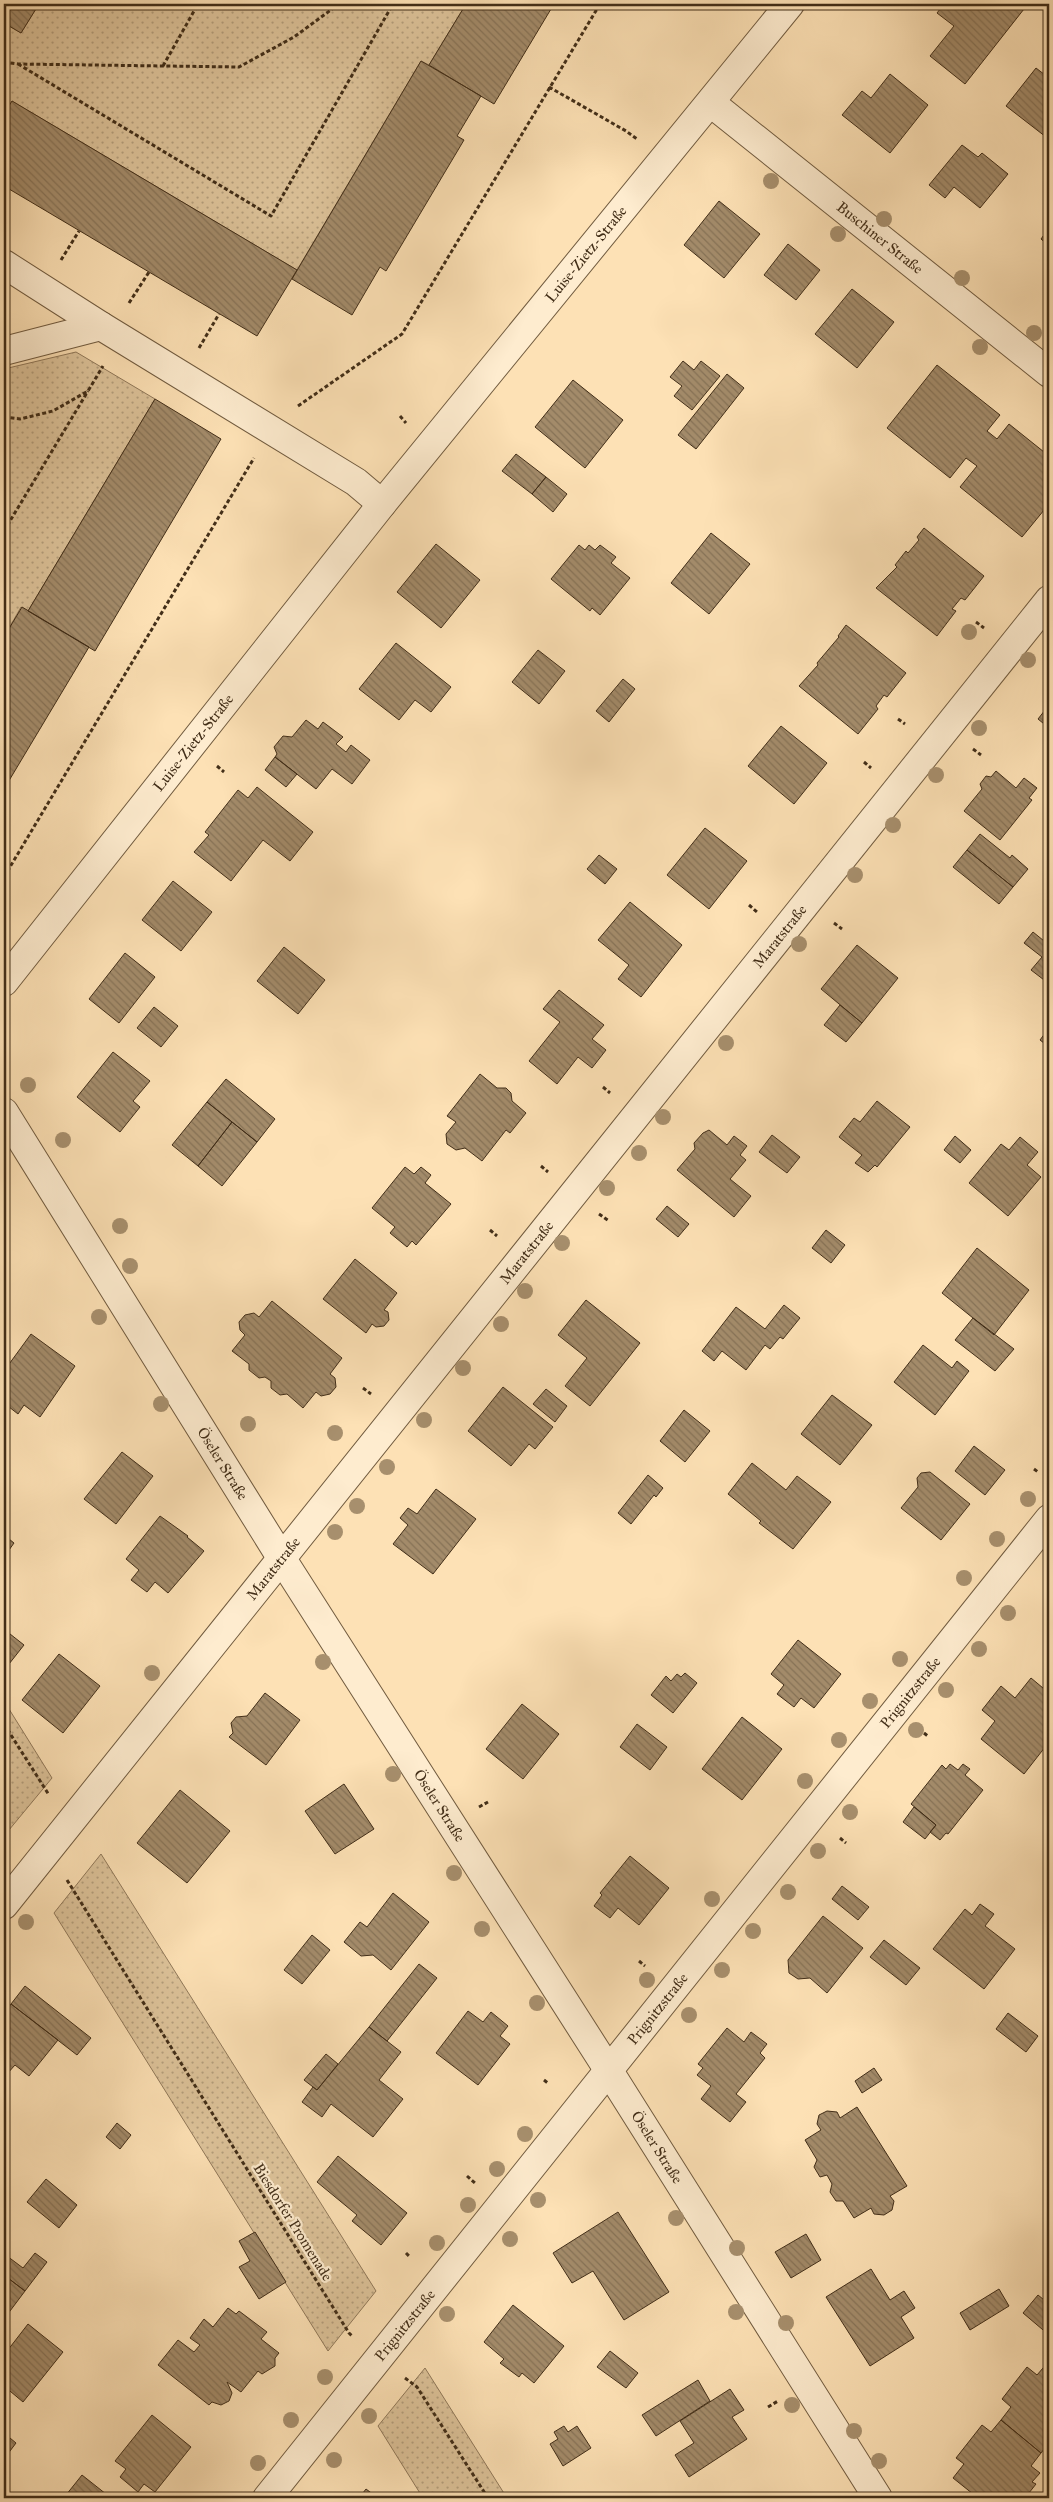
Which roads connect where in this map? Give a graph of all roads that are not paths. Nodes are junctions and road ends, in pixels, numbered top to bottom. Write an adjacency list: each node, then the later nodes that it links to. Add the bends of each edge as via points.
1 (790, 4): 2 (street, Luise-Zietz-Straße)
2 (711, 103): 6 (street, Buschiner Straße); 7 (street, Luise-Zietz-Straße)
3 (4, 264): 4 (street)
4 (111, 332): 5 (street); 7 (street, via 356,482)
5 (4, 351)
6 (1049, 373)
7 (382, 504): 9 (street, Luise-Zietz-Straße)
8 (1049, 600): 12 (street, Maratstraße)
9 (4, 982)
10 (4, 1112): 12 (street, Öseler Straße)
11 (1049, 1519): 14 (street, Prignitzstraße)
12 (282, 1559): 13 (street, Maratstraße); 14 (street, Öseler Straße)
13 (4, 1904)
14 (609, 2071): 15 (street, Prignitzstraße); 16 (street, Öseler Straße)
15 (267, 2498)
16 (878, 2498)

